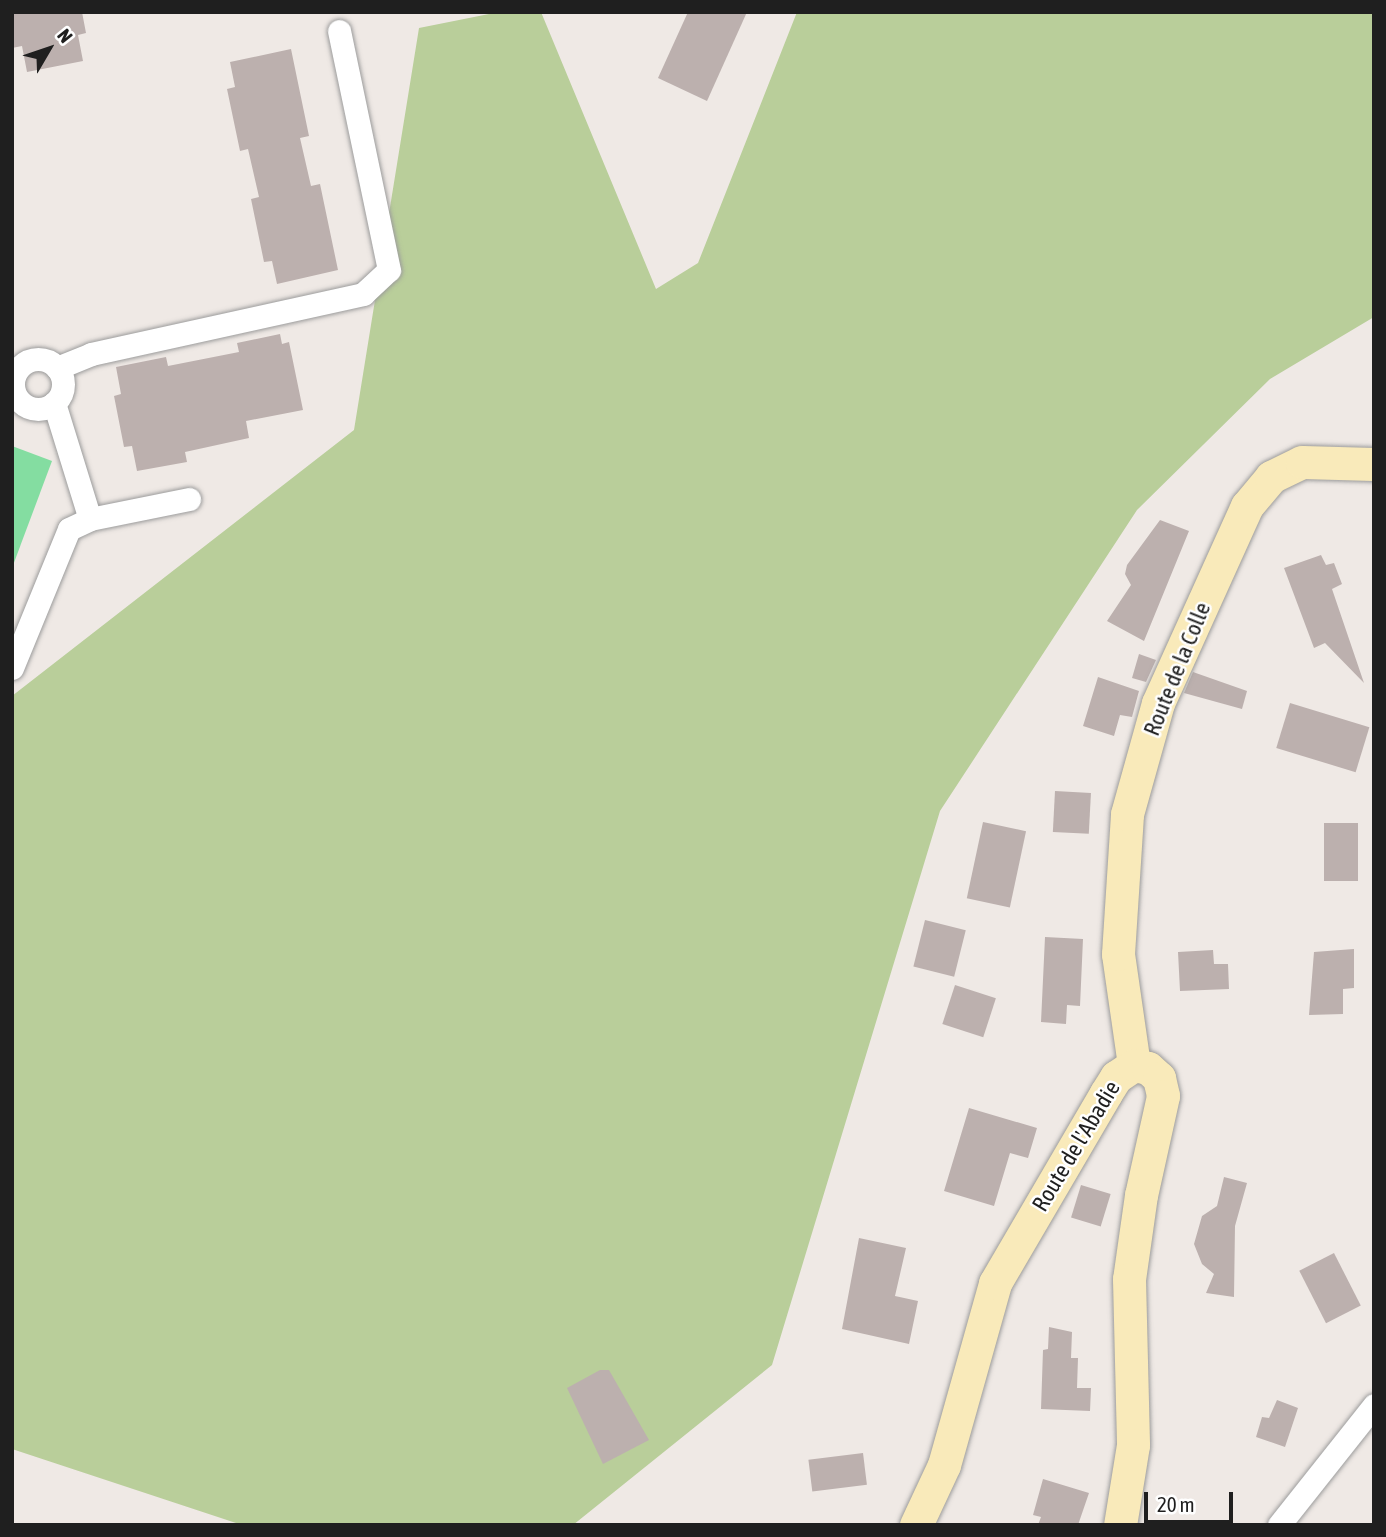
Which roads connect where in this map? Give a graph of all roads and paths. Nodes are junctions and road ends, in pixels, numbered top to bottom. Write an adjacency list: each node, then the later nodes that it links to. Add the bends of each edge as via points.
1 (338, 31): 2 (street, via 389,270 363,294 91,354)
2 (57, 368): 3 (street, via 43,359 26,361); 4 (street, via 62,390)
3 (12, 380): 4 (street, via 16,397 30,408)
4 (54, 403): 7 (street)
5 (1374, 464): 9 (street, Route de la Colle, via 1302,462 1271,477 1247,506 1158,703 1127,814 1118,954)
6 (189, 499): 7 (street)
7 (90, 519): 8 (street, via 77,523 60,541)
8 (12, 668)
9 (1134, 1065): 11 (street, Route de l'Abadie, via 1116,1077 995,1283 944,1465); 12 (street, Route de l'Abadie, via 1148,1068 1158,1078 1163,1096 1141,1195 1129,1279 1133,1446)
10 (1374, 1405): 13 (street)
11 (916, 1525)
12 (1120, 1525)
13 (1279, 1525)

